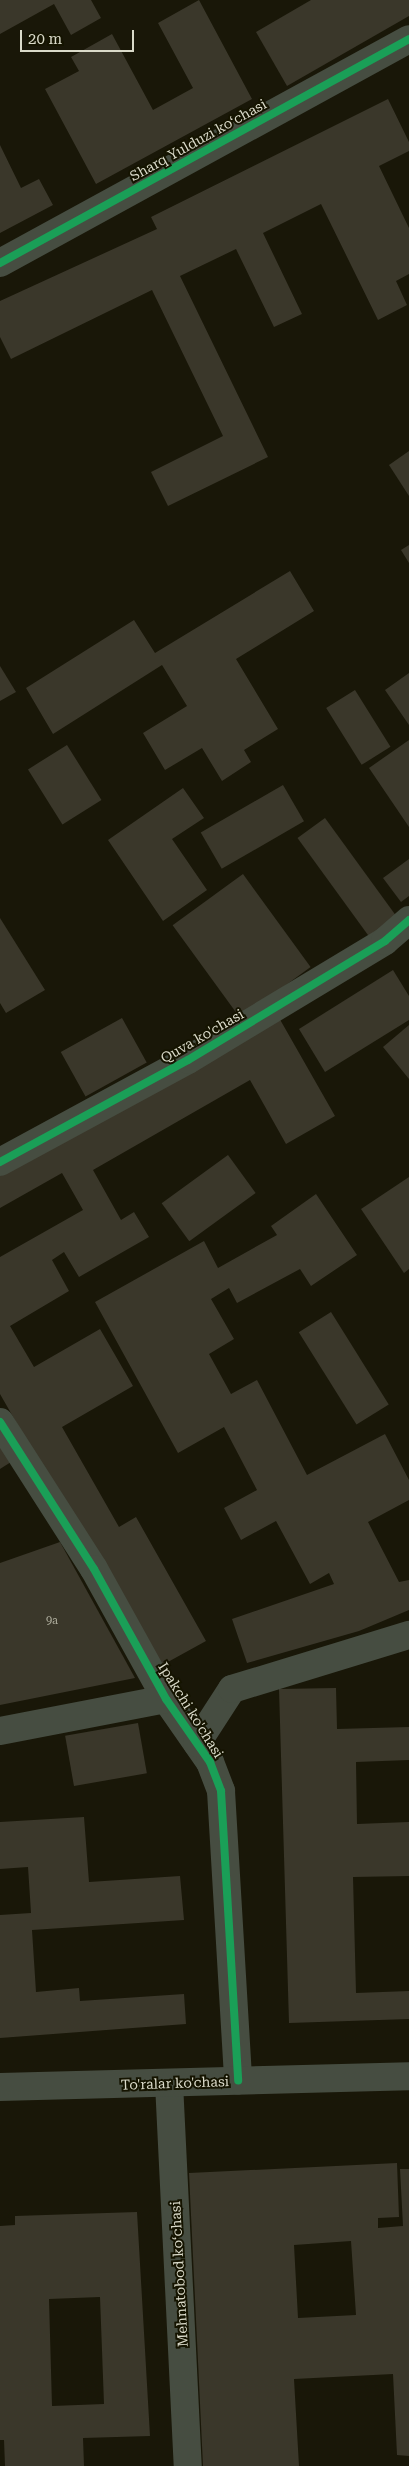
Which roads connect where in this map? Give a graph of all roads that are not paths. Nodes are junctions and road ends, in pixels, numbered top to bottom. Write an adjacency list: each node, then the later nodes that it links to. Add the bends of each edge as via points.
1 (409, 38): 2 (street, Sharq Yulduzi koʻchasi)
2 (0, 264)
3 (409, 920): 4 (street, Quva ko'chasi, via 386,941 188,1060)
4 (0, 1162)
5 (0, 1422): 7 (street, Ipakchi ko'chasi, via 94,1569)
6 (409, 1635): 9 (street, Ipakchi ko'chasi, via 232,1689)
7 (166, 1699): 8 (street, Ipakchi ko'chasi); 9 (street, Ipakchi ko'chasi)
8 (0, 1731)
9 (197, 1742): 11 (street, Ipakchi ko'chasi, via 210,1762 221,1791)
10 (409, 2076): 11 (street, To'ralar ko'chasi)
11 (238, 2081): 12 (street, To'ralar ko'chasi)
12 (169, 2083): 13 (street, To'ralar ko'chasi); 14 (street, Mehnatobod koʻchasi)
13 (0, 2087)
14 (188, 2466)

